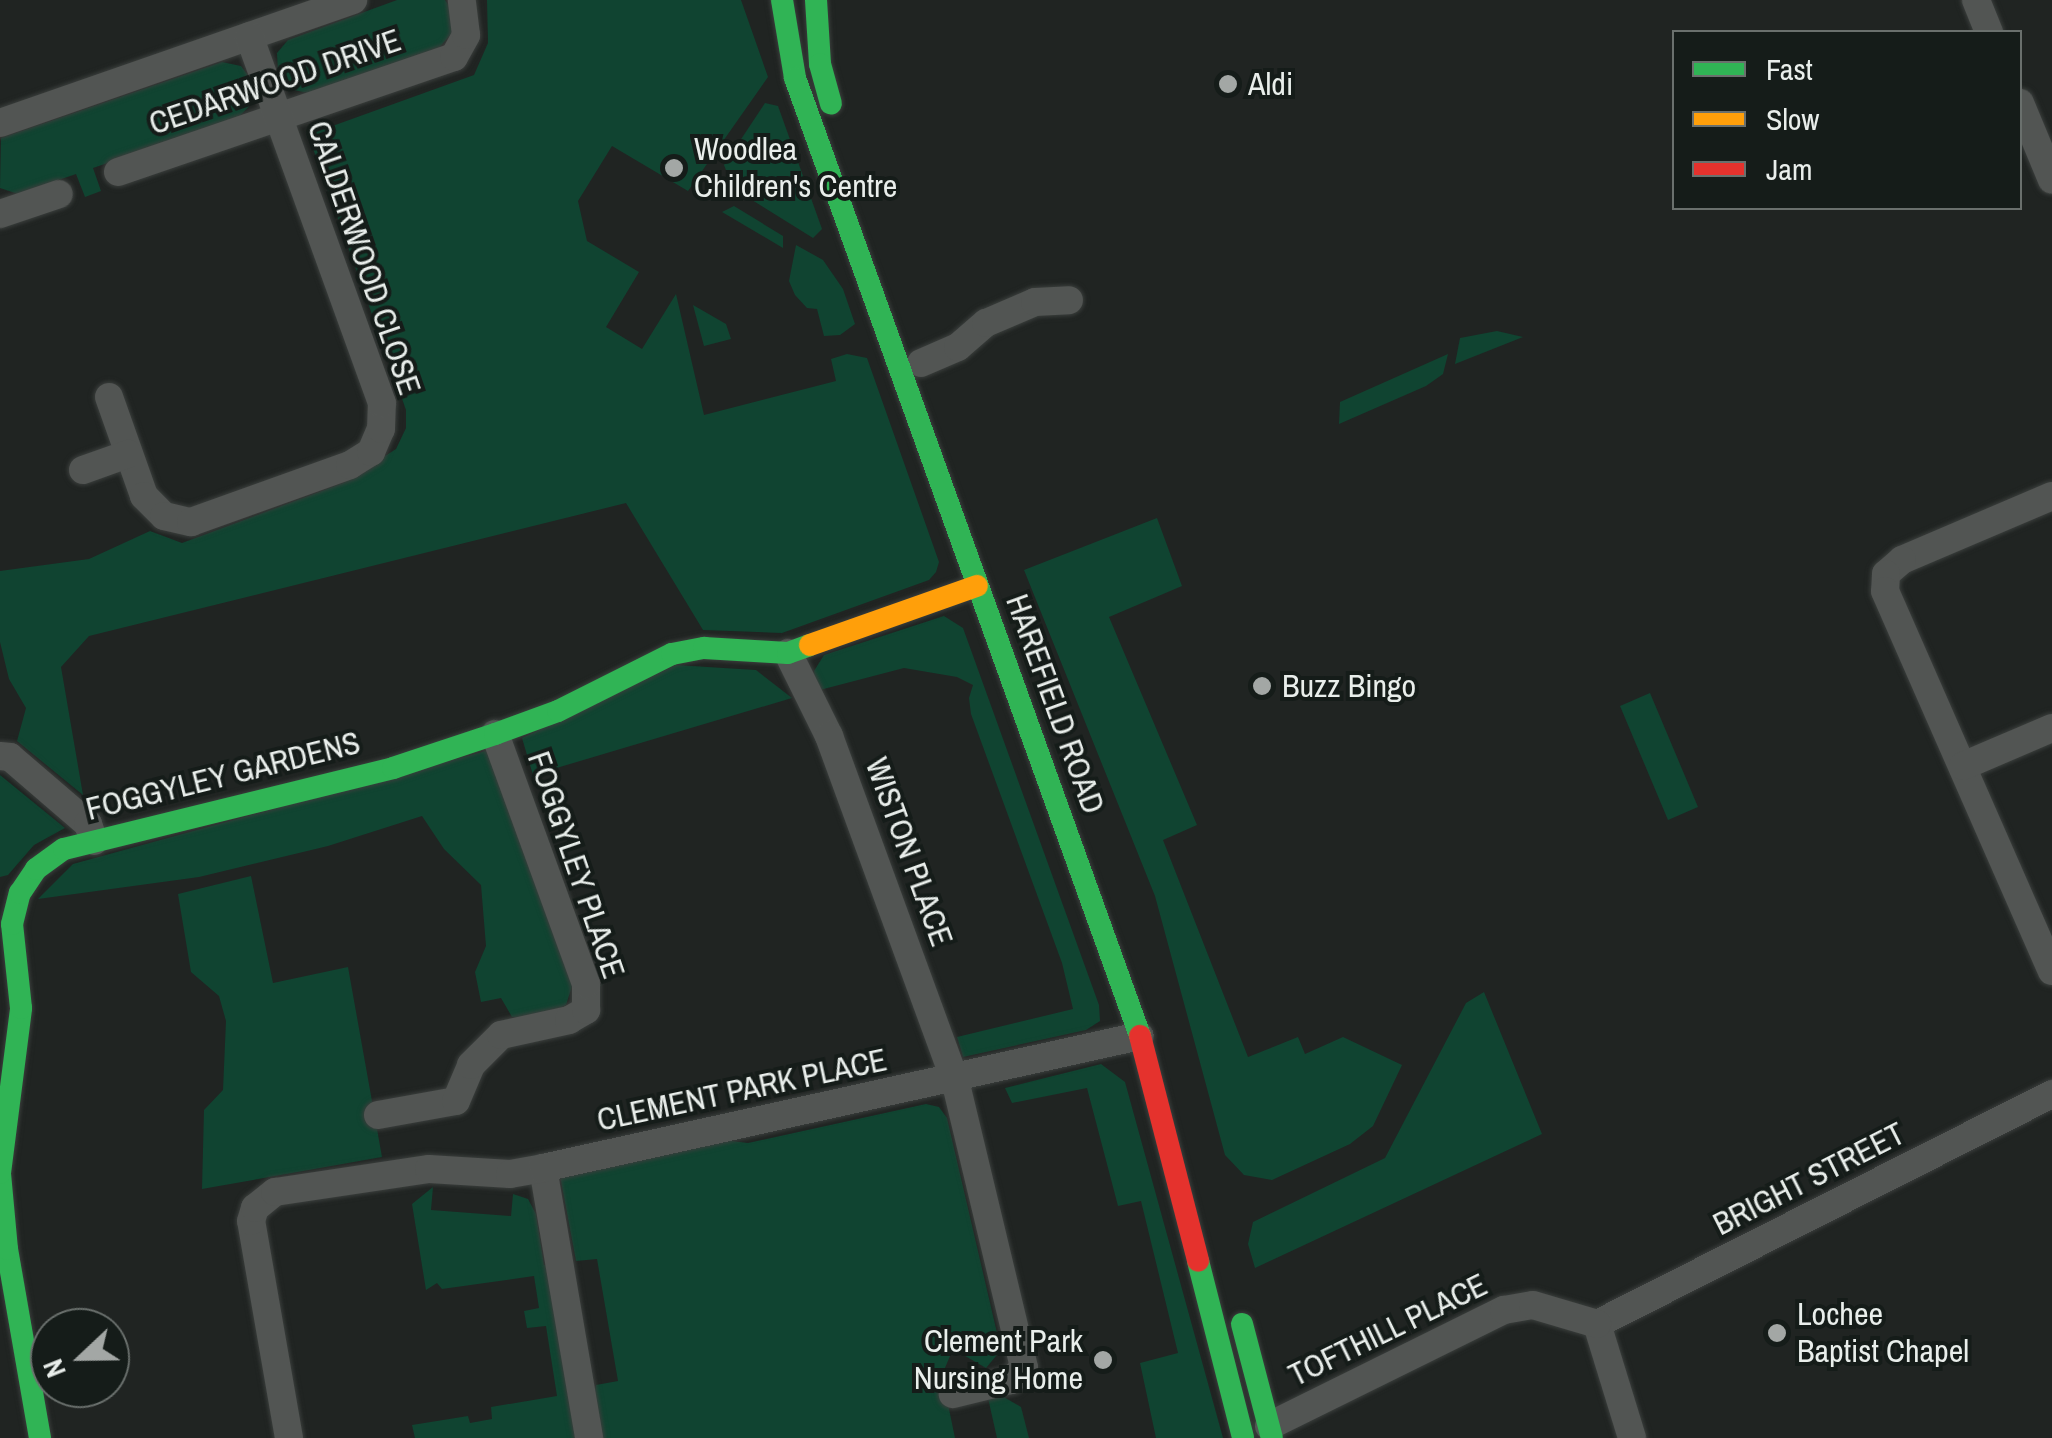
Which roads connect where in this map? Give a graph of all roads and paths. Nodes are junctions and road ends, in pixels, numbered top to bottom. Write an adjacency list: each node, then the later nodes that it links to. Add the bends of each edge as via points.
1 (353, 0): 7 (street, CEDARWOOD DRIVE)
2 (462, 0): 9 (street, CEDARWOOD DRIVE, via 466,35 454,56)
3 (782, 0): 21 (street, HAREFIELD ROAD, via 795,78)
4 (816, 0): 16 (street, HAREFIELD ROAD, via 820,64 838,128)
5 (1976, 0): 6 (street)
6 (1989, 30)
7 (249, 36): 9 (street, CALDERWOOD CLOSE); 10 (street, CEDARWOOD DRIVE)
8 (2022, 109): 12 (street)
9 (279, 117): 11 (street, CEDARWOOD DRIVE); 18 (street, CALDERWOOD CLOSE, via 382,403 371,452 192,522 164,516 144,496)
10 (0, 123)
11 (118, 172)
12 (2052, 180)
13 (59, 194): 14 (street)
14 (0, 214)
15 (1068, 300): 16 (street, via 1035,302 986,323 958,347)
16 (921, 364): 33 (street, HAREFIELD ROAD, via 1161,1028)
17 (109, 397): 18 (street, CALDERWOOD CLOSE)
18 (128, 454): 19 (street)
19 (83, 470)
20 (2052, 496): 26 (street, via 1902,560 1886,574 1884,591)
21 (977, 586): 22 (street, FOGGYLEY GARDENS); 29 (street, HAREFIELD ROAD)
22 (788, 653): 24 (street, FOGGYLEY GARDENS, via 704,648 672,654); 30 (street, WISTON PLACE, via 829,736)
23 (2052, 728): 26 (street)
24 (495, 734): 27 (street, FOGGYLEY GARDENS, via 393,768); 32 (street, FOGGYLEY PLACE, via 586,984 586,1010 501,1036 470,1065 456,1101)
25 (0, 756): 27 (street, via 10,757 88,824)
26 (1963, 766): 28 (street)
27 (94, 841): 35 (street, FOGGYLEY GARDENS, via 64,848 36,869 20,893 12,924 21,1008)
28 (2052, 971)
29 (1140, 1036): 30 (street, CLEMENT PARK PLACE); 43 (street, HAREFIELD ROAD)
30 (955, 1080): 34 (street, CLEMENT PARK PLACE); 38 (street, via 1024,1368 1011,1380)
31 (2052, 1094): 37 (street, BRIGHT STREET)
32 (378, 1115)
33 (1192, 1142)
34 (544, 1168): 41 (street, CLEMENT PARK PLACE, via 510,1174 429,1169 264,1198 251,1221); 42 (street)
35 (0, 1173): 40 (street, FOGGYLEY GARDENS)
36 (1233, 1294): 39 (street)
37 (1597, 1324): 39 (street, TOFTHILL PLACE, via 1533,1306 1504,1310); 44 (street)
38 (953, 1394)
39 (1271, 1432)
40 (40, 1438)
41 (289, 1438)
42 (589, 1438)
43 (1242, 1438)
44 (1632, 1438)

